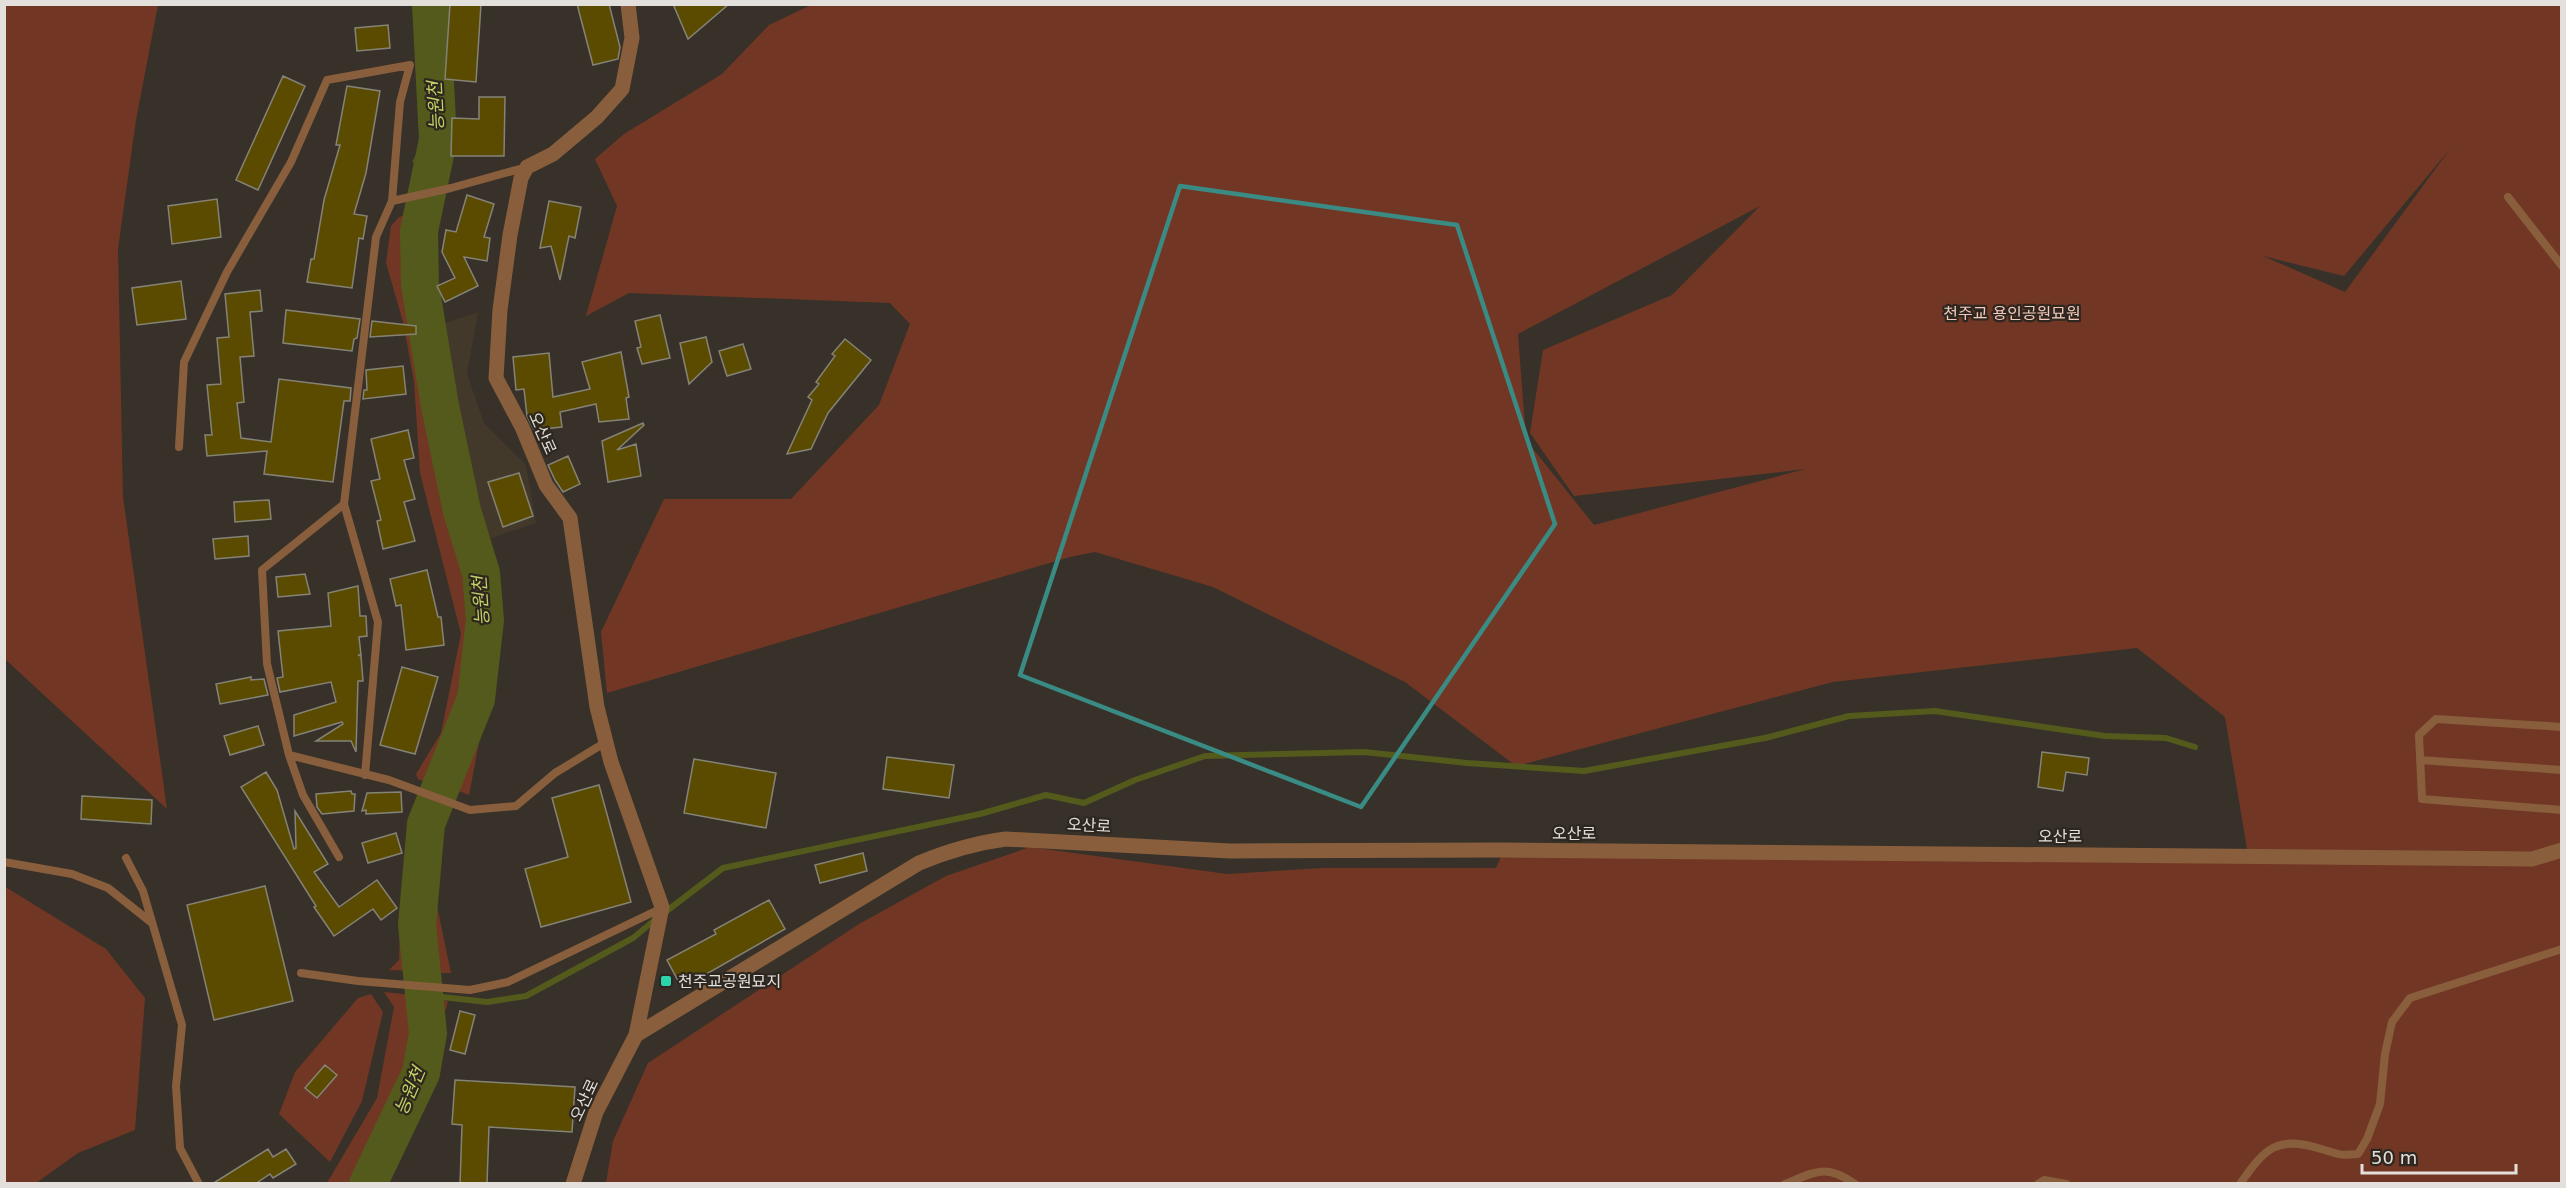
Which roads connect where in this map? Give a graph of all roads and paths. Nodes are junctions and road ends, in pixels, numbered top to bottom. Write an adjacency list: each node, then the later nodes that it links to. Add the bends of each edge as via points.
1 (628, 4): 2 (street, via 632,38 622,89 597,117 553,154)
2 (527, 167): 4 (lane); 9 (street, 오산로, via 510,235 496,378 546,485 570,518 597,707)
3 (2508, 197): 5 (lane)
4 (392, 201): 6 (lane, via 400,102 410,65 327,80 291,162 227,272 184,362); 7 (lane, via 376,237)
5 (2562, 266)
6 (179, 447)
7 (344, 504): 10 (lane, via 262,570 267,664); 13 (lane, via 378,622)
8 (2562, 728): 11 (lane, via 2436,719 2419,735)
9 (606, 742): 13 (lane, via 555,773 516,806 470,810); 19 (street, 오산로)
10 (289, 755): 13 (lane); 16 (lane, via 303,795)
11 (2420, 760): 12 (lane); 14 (lane, via 2422,799)
12 (2562, 770)
13 (365, 775)
14 (2562, 810)
15 (2562, 850): 23 (street, 오산로, via 2532,859 1230,851 1006,839 962,846 919,863)
16 (339, 857)
17 (126, 858): 20 (lane, via 143,891)
18 (4, 862): 20 (lane, via 72,874 108,888)
19 (662, 908): 22 (lane, via 508,982 470,990); 23 (street, 오산로)
20 (153, 924): 24 (lane, via 182,1025 176,1086 180,1148)
21 (2562, 949): 30 (lane, via 2410,998 2392,1022 2380,1104 2358,1154 2336,1156 2287,1142 2269,1149)
22 (301, 973)
23 (636, 1035): 25 (street, 오산로, via 596,1112)
24 (199, 1184)
25 (573, 1184)
26 (1785, 1184): 27 (lane, via 1816,1171 1839,1172)
27 (1855, 1184)
28 (2038, 1184): 29 (lane, via 2044,1180)
29 (2066, 1184)
30 (2240, 1184)

